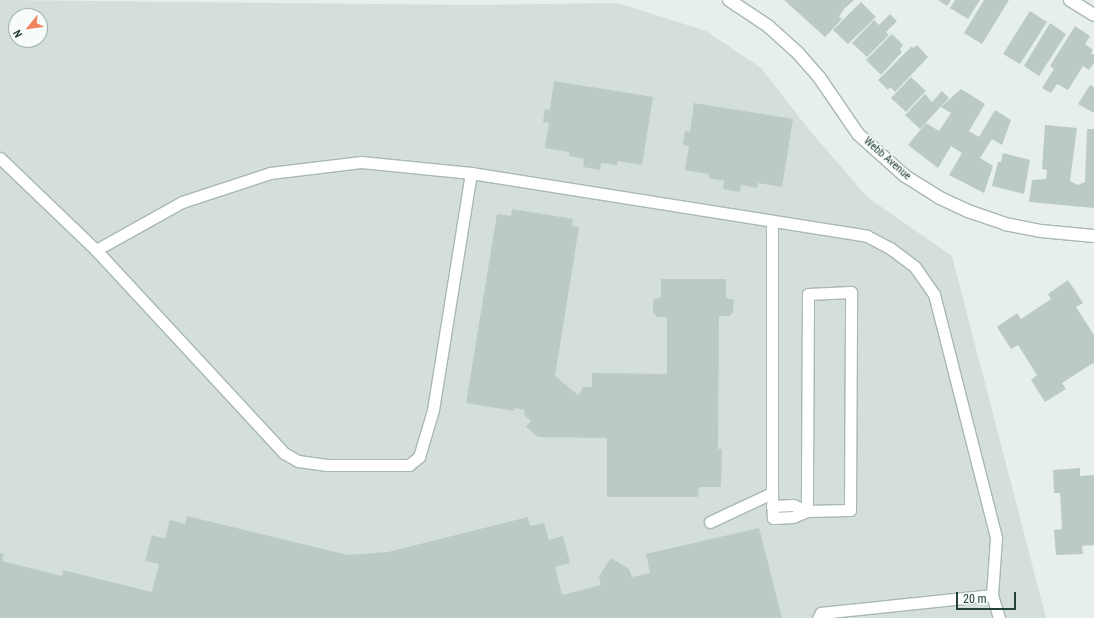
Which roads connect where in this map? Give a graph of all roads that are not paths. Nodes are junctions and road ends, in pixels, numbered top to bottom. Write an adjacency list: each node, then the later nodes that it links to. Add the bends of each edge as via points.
1 (730, 0): 7 (street, Webb Avenue, via 768,26 798,53 819,77 858,134 884,159 918,184 968,211 1004,224 1041,231)
2 (1070, 0): 3 (street)
3 (1094, 15)
4 (0, 158): 8 (lane)
5 (471, 173): 6 (lane); 8 (lane, via 361,162 270,173 182,202); 8 (lane, via 430,423 419,457 409,464 328,465 298,461 284,453)
6 (772, 222): 9 (lane); 13 (lane, via 867,236 890,248 915,267 934,294 996,538)
7 (1094, 236)
8 (96, 250)
9 (772, 493): 10 (lane); 12 (lane)
10 (772, 506): 11 (lane, via 793,505); 11 (lane, via 773,518 793,517)
11 (807, 511): 11 (lane, via 850,510 851,292 808,294)
12 (710, 522)
13 (992, 595): 14 (lane, via 821,613); 15 (lane)
14 (818, 618)
15 (999, 618)

